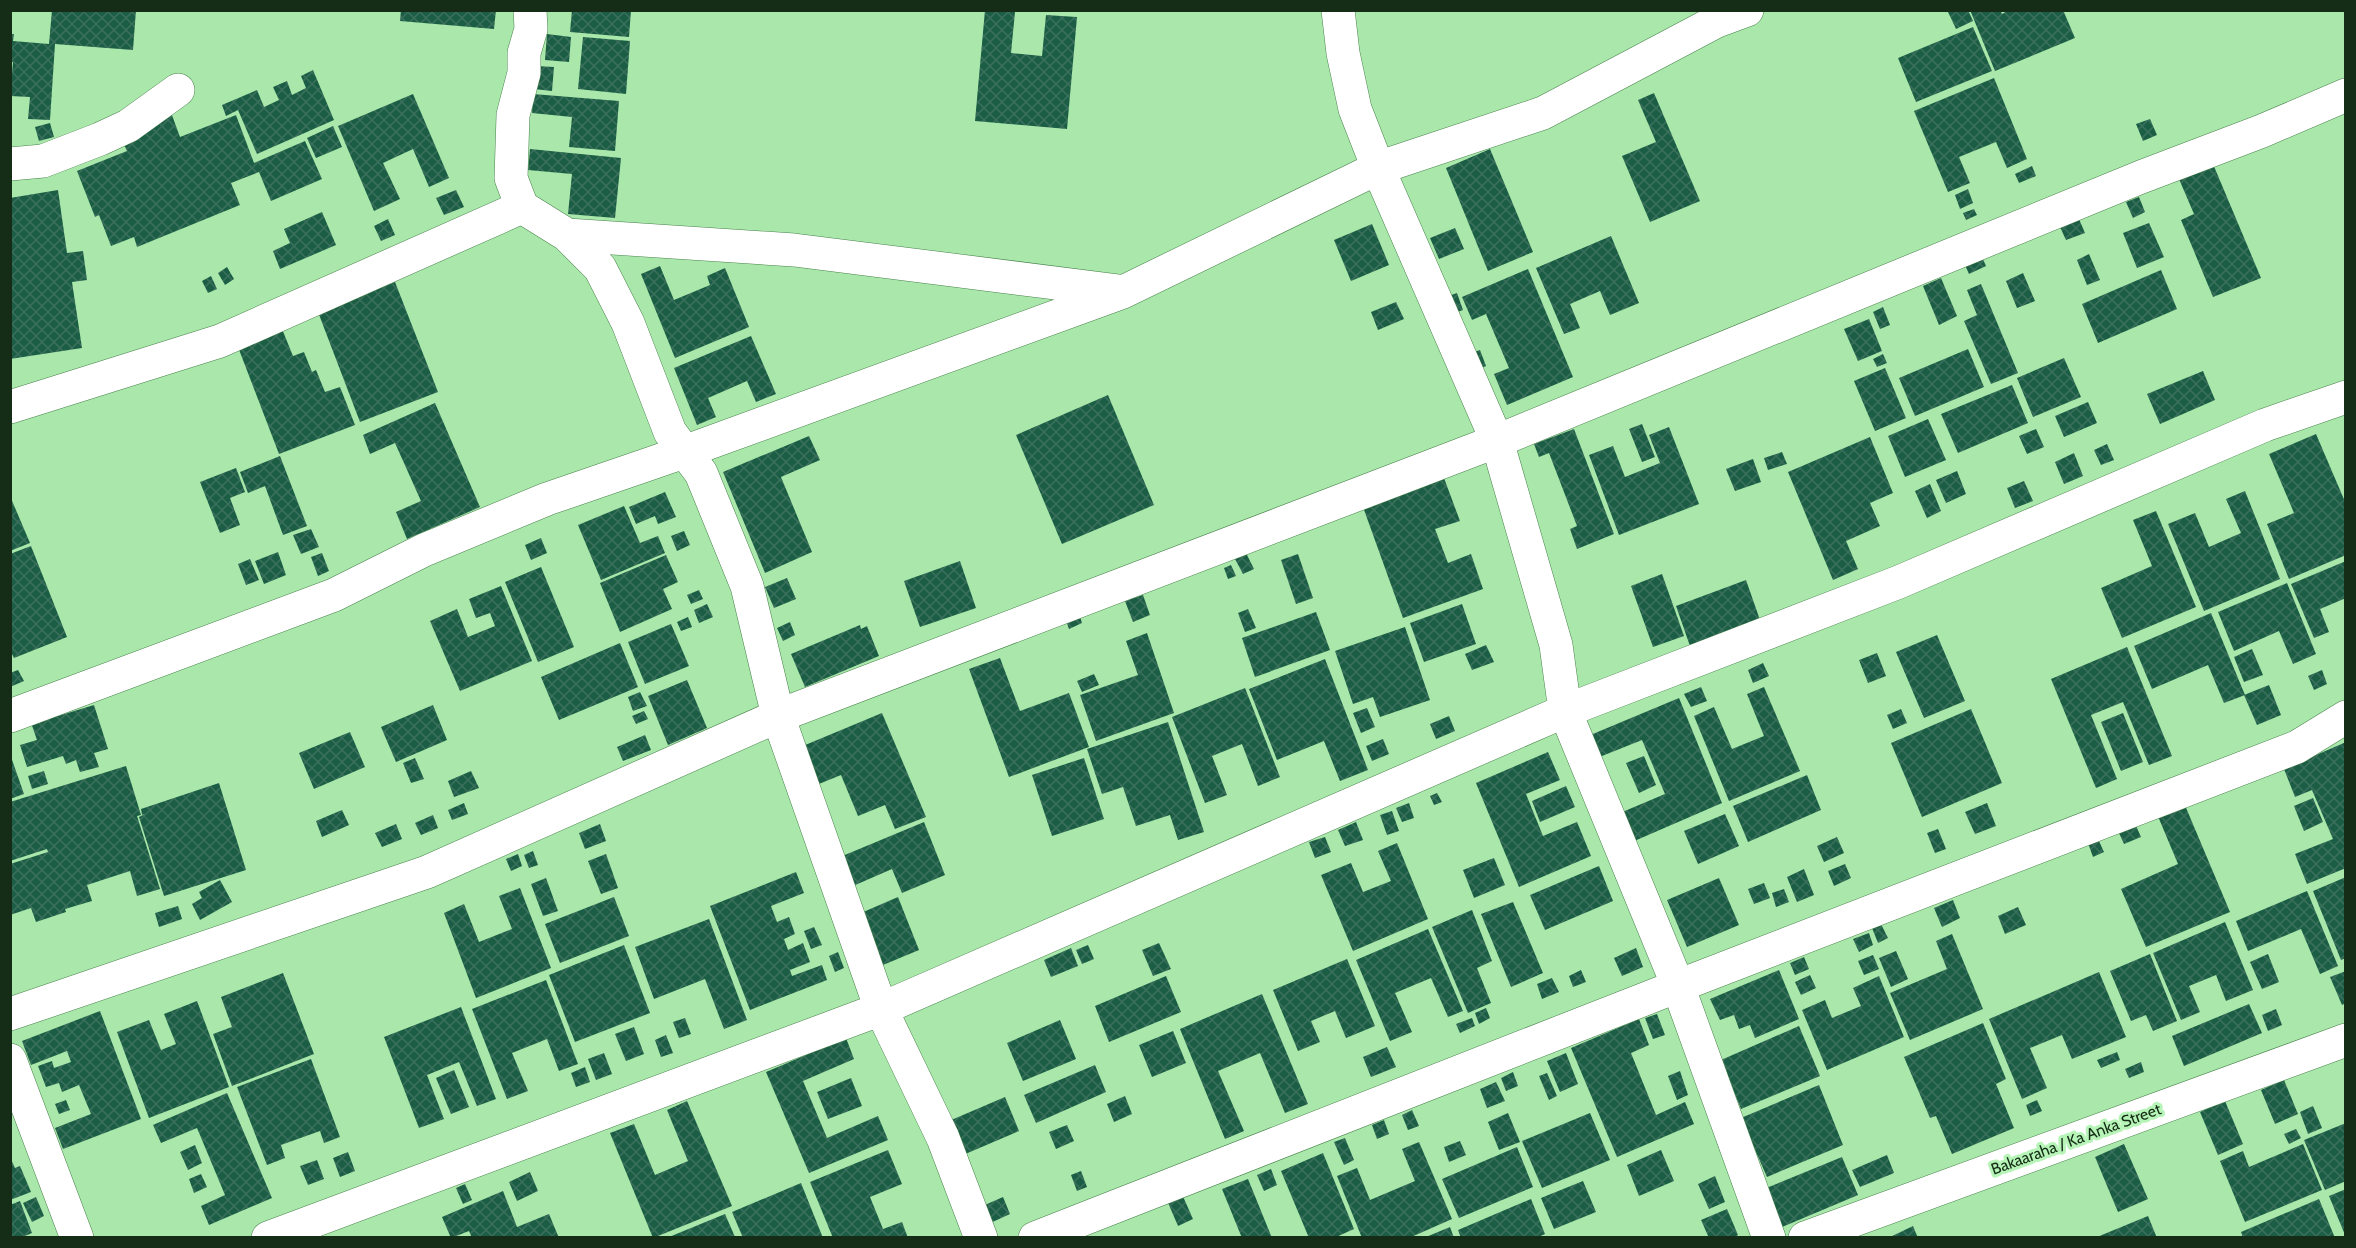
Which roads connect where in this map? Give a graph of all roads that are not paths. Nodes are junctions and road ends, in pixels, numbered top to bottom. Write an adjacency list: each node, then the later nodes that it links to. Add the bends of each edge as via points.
1 (530, 10): 8 (street, via 531,29 513,115 511,178)
2 (1338, 10): 7 (street, via 1355,109)
3 (1748, 10): 7 (street, via 1717,21 1543,113)
4 (178, 90): 6 (street, via 128,126 100,139 43,161)
5 (2346, 95): 13 (street)
6 (10, 164)
7 (1378, 168): 10 (street); 13 (street)
8 (522, 207): 9 (street); 12 (street, via 220,341)
9 (567, 235): 10 (street, via 794,250); 14 (street, via 600,268 628,323 670,432)
10 (1124, 292): 14 (street)
11 (2346, 397): 15 (street, via 2265,425 1899,582)
12 (10, 407)
13 (1497, 441): 15 (street, via 1556,645); 17 (street)
14 (684, 452): 16 (street, via 495,519 334,595); 17 (street, via 701,473 747,586)
15 (1565, 711): 19 (street); 20 (street)
16 (10, 716)
17 (778, 716): 20 (street); 21 (street, via 427,872)
18 (2346, 717): 19 (street, via 2297,747)
19 (1678, 986): 27 (street); 28 (street)
20 (881, 1009): 25 (street); 26 (street, via 943,1138)
21 (10, 1014)
22 (2346, 1040): 29 (street, Bakaaraha / Ka Anka Street)
23 (10, 1060): 24 (street)
24 (77, 1238)
25 (268, 1238)
26 (981, 1238)
27 (1035, 1238)
28 (1769, 1238)
29 (1805, 1238)

